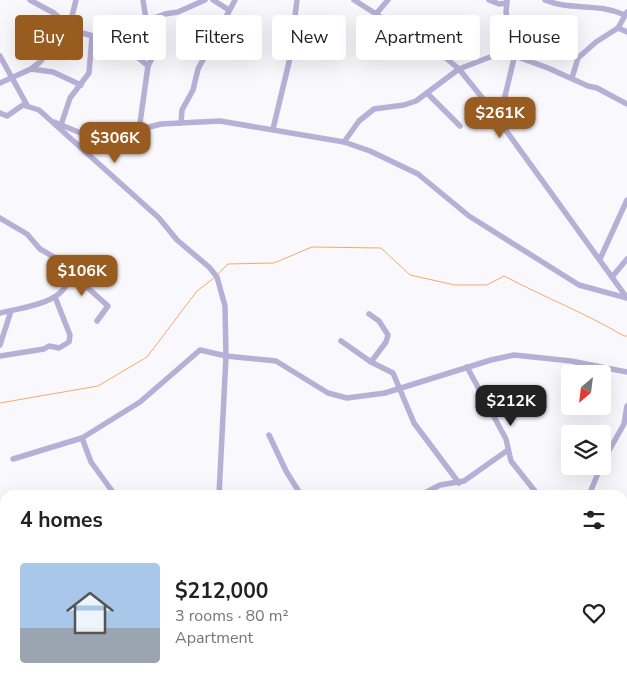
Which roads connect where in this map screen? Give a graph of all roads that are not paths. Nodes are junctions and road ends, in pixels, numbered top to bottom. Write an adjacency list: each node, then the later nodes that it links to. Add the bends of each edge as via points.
1 (30, 0): 16 (street)
2 (76, 0): 17 (street)
3 (144, 0): 18 (street)
4 (204, 0): 19 (street, via 178,12)
5 (214, 0): 13 (street)
6 (235, 0): 13 (street)
7 (297, 0): 47 (street, via 290,58)
8 (354, 0): 15 (street)
9 (388, 0): 15 (street)
10 (490, 0): 12 (street)
11 (545, 0): 14 (street, via 555,5 606,8)
12 (508, 1): 20 (street)
13 (229, 10): 44 (street, via 198,68)
14 (626, 13): 21 (street)
15 (376, 14): 33 (street)
16 (56, 15)
17 (72, 15)
18 (145, 15)
19 (162, 15)
20 (510, 15)
21 (618, 28): 22 (street); 35 (street, via 581,54)
22 (627, 32)
23 (83, 33): 24 (street)
24 (92, 37): 31 (street, via 122,44); 37 (street, via 91,67)
25 (0, 56): 34 (street)
26 (490, 57): 33 (street)
27 (39, 60): 32 (street)
28 (151, 60): 31 (street)
29 (514, 60): 42 (street)
30 (529, 60): 35 (street)
31 (148, 66): 48 (street)
32 (31, 69): 34 (street); 37 (street, via 53,72)
33 (459, 69): 38 (street); 42 (street)
34 (11, 78): 36 (street); 40 (street)
35 (572, 78): 39 (street)
36 (0, 83)
37 (81, 85): 45 (street, via 69,101)
38 (427, 93): 46 (street); 49 (street, via 404,105 374,108 359,121)
39 (627, 104)
40 (27, 105): 41 (street); 43 (street)
41 (2, 116)
42 (500, 121): 52 (street)
43 (54, 122): 45 (street); 64 (street, via 159,218 177,240 217,277 225,306)
44 (180, 123): 47 (street, via 220,122); 48 (street)
45 (61, 125): 48 (street, via 102,139)
46 (460, 126)
47 (272, 129): 49 (street)
48 (139, 130)
49 (344, 142): 55 (street, via 418,174 458,208 578,285 627,298)
50 (627, 200): 52 (street)
51 (0, 218): 54 (street, via 28,234 40,248 64,263)
52 (600, 259): 55 (street)
53 (627, 259): 55 (street)
54 (70, 272): 56 (street, via 67,285); 60 (street, via 108,306)
55 (612, 277)
56 (55, 297): 57 (street); 63 (street, via 70,336 69,342 59,348 49,346)
57 (11, 310): 58 (street); 62 (street)
58 (0, 313)
59 (370, 314): 65 (street, via 379,321 388,338)
60 (97, 321)
61 (341, 341): 65 (street)
62 (0, 344)
63 (0, 356)
64 (226, 356): 68 (street, via 276,361 339,397 361,397); 71 (street, via 200,350 140,402); 78 (street)
65 (371, 362): 68 (street, via 393,373)
66 (467, 367): 67 (street, via 500,358 526,356); 68 (street); 73 (street, via 506,439)
67 (627, 372)
68 (399, 388): 76 (street, via 414,423)
69 (627, 406): 72 (street, via 624,424)
70 (268, 435): 79 (street)
71 (82, 438): 74 (street); 77 (street, via 91,462)
72 (611, 447)
73 (508, 450): 76 (street); 81 (street, via 511,461)
74 (13, 459)
75 (597, 475): 82 (street)
76 (459, 483): 80 (street, via 440,485)
77 (111, 490)
78 (219, 490)
79 (298, 490)
80 (430, 490)
81 (534, 490)
82 (591, 490)

